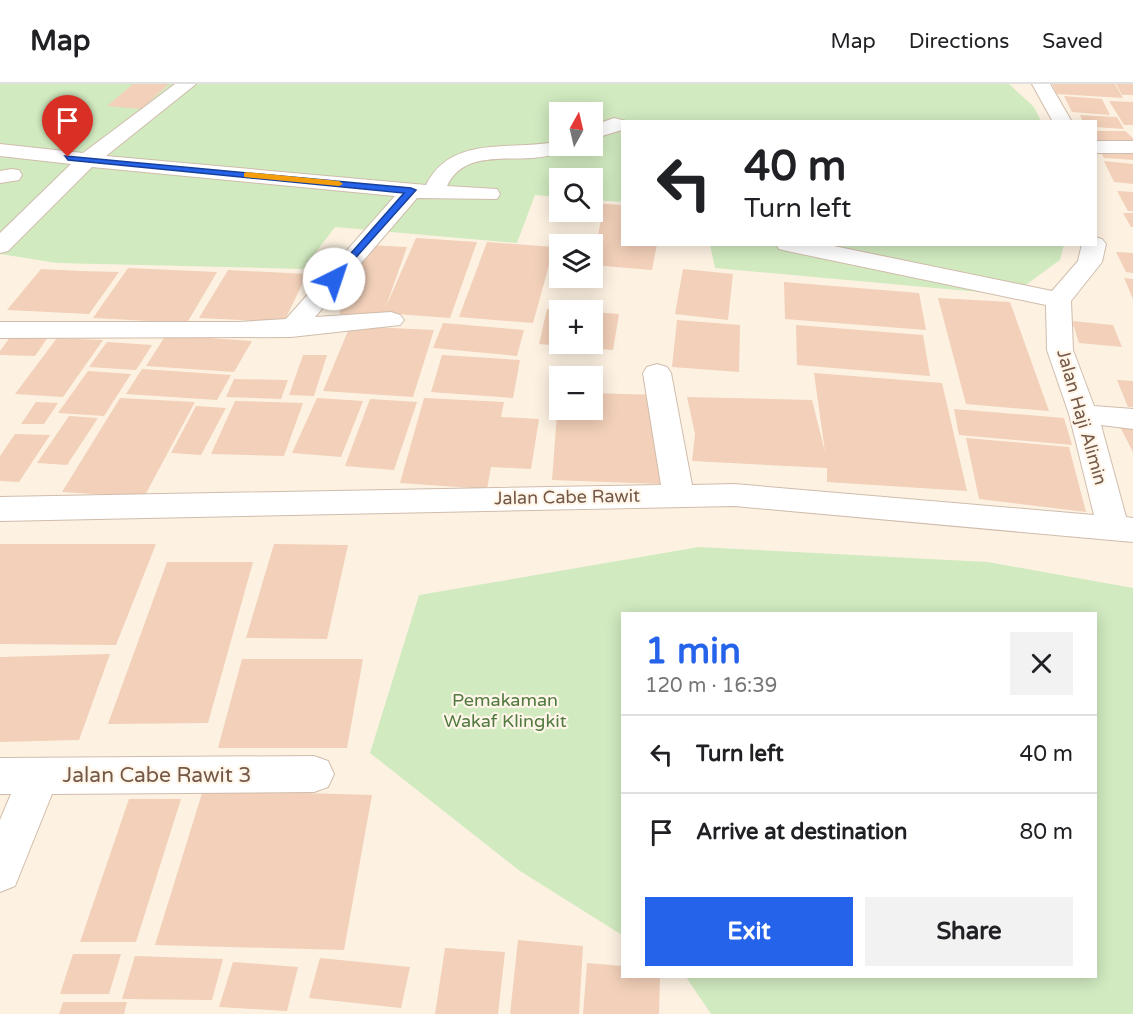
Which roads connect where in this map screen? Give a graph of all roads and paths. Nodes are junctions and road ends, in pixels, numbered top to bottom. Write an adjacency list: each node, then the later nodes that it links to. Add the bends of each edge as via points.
1 (187, 84): 10 (street)
2 (1041, 84): 3 (street)
3 (1062, 120)
4 (621, 124): 5 (street)
5 (603, 128)
6 (1097, 147): 7 (street)
7 (1133, 147)
8 (0, 150): 10 (street)
9 (549, 151): 11 (street, via 469,155)
10 (87, 160): 11 (street); 13 (street)
11 (422, 191): 12 (street); 18 (street)
12 (489, 194)
13 (0, 246)
14 (797, 246): 16 (street)
15 (1094, 246): 16 (street, via 1090,262)
16 (1058, 300): 21 (street, Jalan Haji Alimin, via 1060,350)
17 (391, 320): 18 (street)
18 (291, 329): 19 (street)
19 (0, 330)
20 (657, 373): 23 (street)
21 (1083, 414): 22 (street); 25 (street, Jalan Haji Alimin)
22 (1133, 419)
23 (678, 494): 24 (street, Jalan Cabe Rawit); 25 (street, Jalan Cabe Rawit, via 793,498)
24 (0, 509)
25 (1123, 529)
26 (314, 774): 27 (street, Jalan Cabe Rawit 3)
27 (19, 776): 28 (street)
28 (0, 871)

